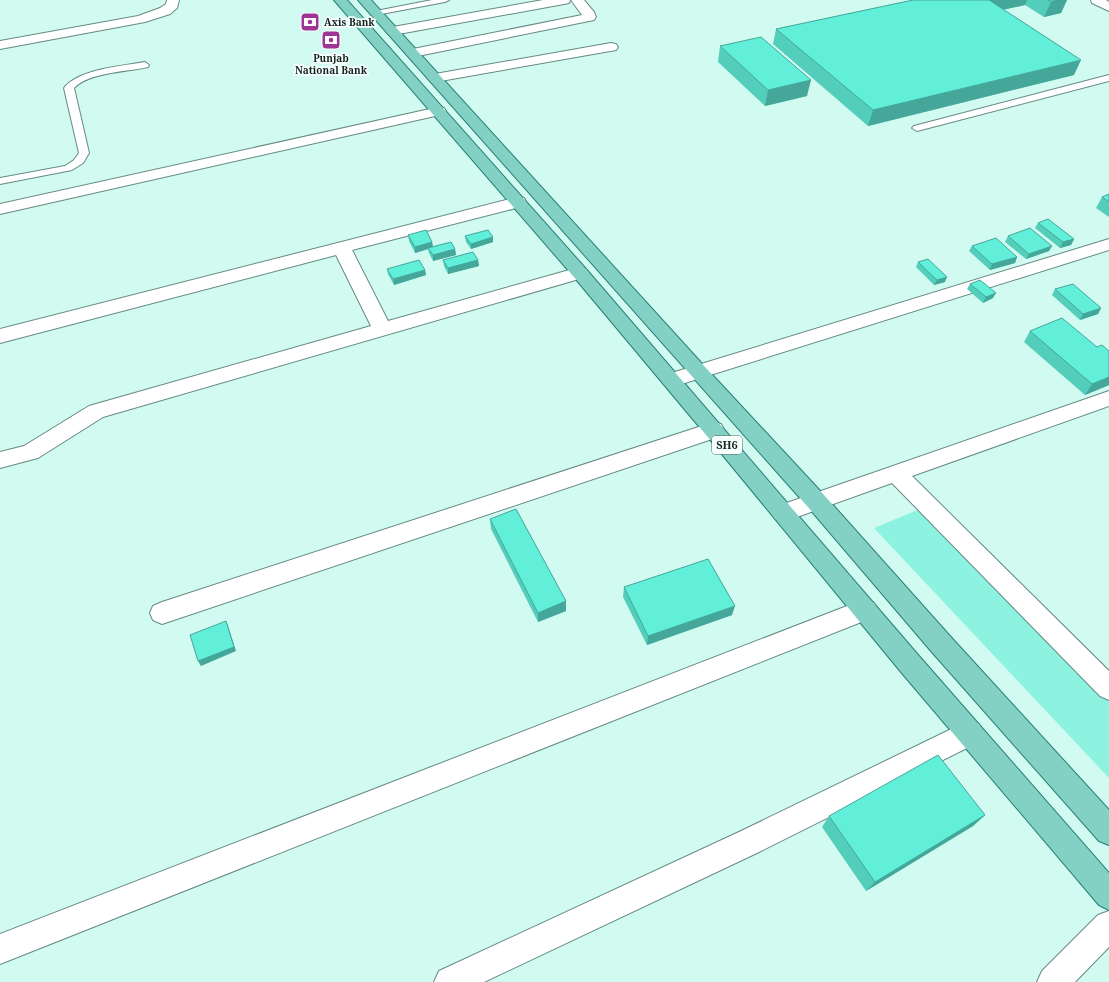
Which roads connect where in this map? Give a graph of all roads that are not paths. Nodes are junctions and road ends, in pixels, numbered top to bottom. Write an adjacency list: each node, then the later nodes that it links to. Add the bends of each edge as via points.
1 (173, 0): 10 (street, via 172,5 165,11 140,19)
2 (340, 0): 16 (main road, SH6)
3 (445, 0): 7 (lane)
4 (564, 0): 9 (street)
5 (577, 0): 12 (street, via 588,12 589,17)
6 (1097, 0): 8 (street)
7 (370, 6): 9 (main road, SH6)
8 (1109, 7)
9 (393, 31): 12 (main road, SH6)
10 (0, 45)
11 (611, 47): 14 (street)
12 (413, 53): 14 (main road, SH6)
13 (145, 65): 18 (lane, via 85,77 72,83 69,88 84,153 77,164)
14 (435, 78): 26 (main road, SH6)
15 (1109, 78): 17 (lane)
16 (439, 111): 19 (main road, SH6); 20 (street)
17 (918, 128)
18 (0, 182)
19 (518, 202): 22 (street); 23 (main road, SH6)
20 (0, 209)
21 (1109, 244): 26 (street)
22 (342, 248): 24 (street); 25 (street)
23 (580, 273): 24 (street); 27 (main road, SH6)
24 (383, 330): 30 (street, via 96,411 30,452)
25 (0, 336)
26 (698, 372): 27 (street); 32 (main road, SH6)
27 (672, 380): 29 (main road, SH6)
28 (1109, 398): 31 (street)
29 (714, 430): 33 (main road, SH6); 35 (street)
30 (0, 460)
31 (895, 473): 32 (street); 36 (street)
32 (816, 501): 33 (street); 38 (main road, SH6)
33 (783, 513): 34 (main road, SH6)
34 (865, 610): 37 (main road, SH6); 41 (street)
35 (162, 613)
36 (1109, 688)
37 (970, 733): 39 (main road, SH6); 42 (street, via 749,842)
38 (1109, 831)
39 (1109, 895)
40 (1109, 926): 43 (street)
41 (0, 949)
42 (450, 982)
43 (1053, 982)

